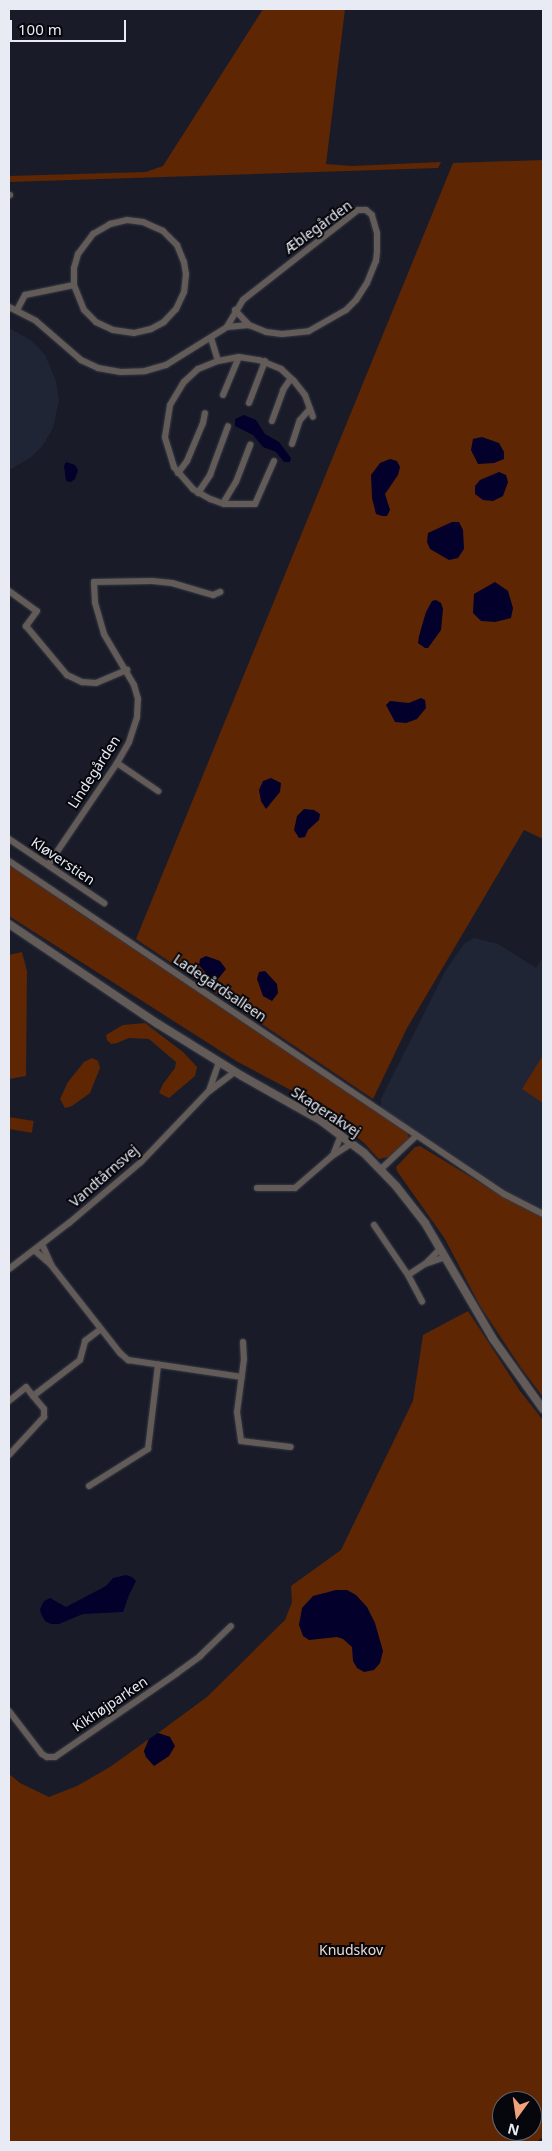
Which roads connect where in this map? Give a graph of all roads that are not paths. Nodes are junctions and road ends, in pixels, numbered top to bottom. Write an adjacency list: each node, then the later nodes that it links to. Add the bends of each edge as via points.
1 (74, 285): 1 (street, via 84,310 96,322 113,330 134,333 164,322 176,309 184,292 186,274 177,246 163,231 143,222 127,220 110,224 93,234 78,254); 3 (street, via 25,295)
2 (9, 308): 3 (street)
3 (16, 310): 7 (street, via 36,321 81,360 116,372 140,372 161,367)
4 (236, 310): 5 (street, Æblegården); 5 (street, Æblegården, via 243,300 358,210 366,210 372,215 377,233 376,261 361,292 346,310 320,326 302,332 274,334); 6 (street, Æblegården)
5 (249, 325): 6 (street, Æblegården)
6 (227, 327): 7 (street)
7 (210, 338): 9 (street)
8 (239, 357): 9 (street); 10 (street); 12 (street)
9 (218, 361): 22 (street, via 189,376 170,405 165,437)
10 (265, 361): 11 (street); 13 (street)
11 (291, 378): 14 (street, via 305,395); 17 (street)
12 (223, 395)
13 (249, 403)
14 (310, 409): 16 (street); 19 (street, via 300,420)
15 (204, 413): 22 (street, via 187,461)
16 (313, 417)
17 (272, 421)
18 (228, 426): 23 (street, via 210,475)
19 (292, 444)
20 (250, 445): 24 (street)
21 (274, 461): 24 (street, via 255,504)
22 (178, 473): 23 (street)
23 (198, 493): 24 (street)
24 (224, 504)
25 (9, 591): 27 (street, via 36,611 26,626 67,675 82,682 96,683)
26 (220, 592): 27 (street, Lindegården, via 213,595 172,583 152,581 94,582 101,626)
27 (127, 670): 28 (street, Lindegården, via 138,700 138,718)
28 (117, 763): 29 (street); 32 (street, Lindegården)
29 (158, 791)
30 (9, 839): 32 (street, Kløverstien)
31 (9, 861): 39 (street, Ladegårdsalleen)
32 (48, 866): 33 (street, Kløverstien)
33 (104, 904)
34 (9, 924): 35 (street, Skagerakvej)
35 (219, 1062): 36 (street, Skagerakvej); 37 (street, Vandtårnsvej)
36 (234, 1072): 37 (street, Vandtårnsvej); 38 (street, Skagerakvej, via 311,1114)
37 (208, 1092): 46 (street, Vandtårnsvej, via 141,1162)
38 (341, 1135): 40 (street, Skagerakvej); 41 (street)
39 (416, 1136): 42 (street); 44 (street, Ladegårdsalleen, via 504,1194)
40 (352, 1143): 41 (street); 42 (street, Skagerakvej)
41 (332, 1156): 43 (street, via 294,1188)
42 (381, 1169): 47 (street, Skagerakvej, via 411,1204)
43 (257, 1188)
44 (543, 1214)
45 (374, 1226): 53 (street)
46 (42, 1244): 48 (street, Vandtårnsvej); 51 (street)
47 (440, 1248): 49 (street, Skagerakvej); 50 (street)
48 (34, 1250): 51 (street); 52 (street, Vandtårnsvej)
49 (445, 1257): 50 (street); 61 (street, Skagerakvej, via 492,1339)
50 (424, 1264): 53 (street)
51 (52, 1265): 55 (street)
52 (9, 1269)
53 (408, 1274): 54 (street)
54 (422, 1301)
55 (101, 1329): 57 (street, via 128,1360); 59 (street, via 85,1342 80,1360)
56 (243, 1342): 58 (street)
57 (158, 1365): 58 (street); 64 (street, via 148,1449)
58 (242, 1377): 62 (street, via 237,1412 241,1441)
59 (33, 1396): 60 (street, via 26,1387); 63 (street, via 44,1409 44,1417)
60 (9, 1401)
61 (543, 1409)
62 (291, 1447)
63 (9, 1455)
64 (89, 1486)
65 (231, 1626): 66 (street, Kikhøjparken, via 177,1673 55,1756 42,1754)
66 (9, 1711)

